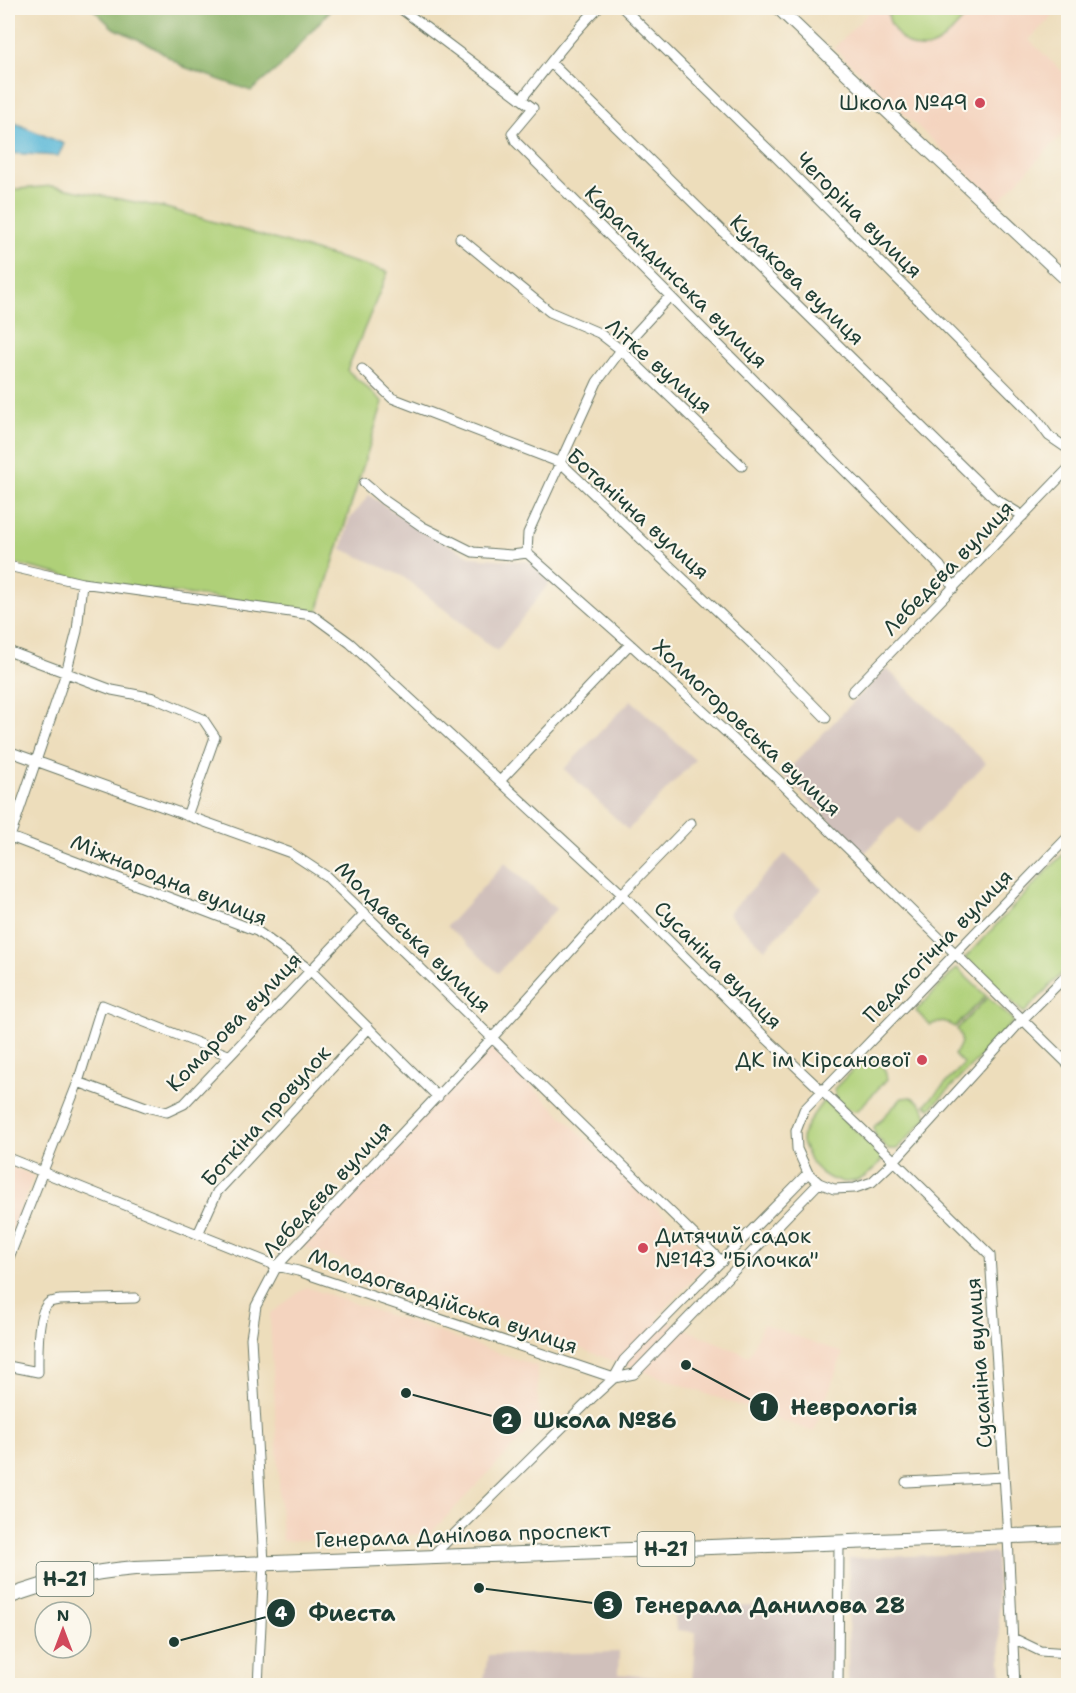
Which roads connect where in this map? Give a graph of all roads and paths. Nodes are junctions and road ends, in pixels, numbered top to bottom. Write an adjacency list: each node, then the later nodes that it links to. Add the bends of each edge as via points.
1 (400, 8): 6 (street)
2 (598, 8): 5 (street)
3 (623, 8): 12 (street, Чегоріна вулиця, via 1027,408 1049,436)
4 (778, 8): 8 (main road)
5 (551, 63): 6 (street); 17 (street, Кулакова вулиця, via 994,498)
6 (522, 98): 9 (street, Карагандинська вулиця, via 533,108 512,133 516,142)
7 (460, 238): 10 (street, Літке вулиця, via 550,312 599,333)
8 (1068, 281)
9 (670, 296): 10 (street); 21 (street, Карагандинська вулиця, via 940,566)
10 (621, 350): 13 (street, via 597,382); 14 (street, Літке вулиця)
11 (362, 369): 13 (street, Ботанічна вулиця, via 392,398)
12 (1068, 449)
13 (561, 463): 18 (street, via 528,533); 26 (street, Ботанічна вулиця)
14 (742, 466)
15 (1068, 469): 17 (street, Лебедєва вулиця)
16 (364, 483): 18 (street, via 423,527 472,552)
17 (1023, 516): 21 (street, Лебедєва вулиця)
18 (527, 553): 22 (street, Холмогоровська вулиця)
19 (8, 566): 20 (street)
20 (82, 583): 24 (street); 29 (street, Сусаніна вулиця, via 312,615 350,643)
21 (954, 588): 25 (street, Лебедєва вулиця)
22 (630, 644): 29 (street); 36 (street, Холмогоровська вулиця, via 776,778)
23 (8, 651): 24 (street)
24 (66, 673): 28 (street); 30 (street, via 112,690 154,698 203,718 215,737)
25 (852, 692)
26 (826, 718)
27 (8, 751): 28 (street, Молдавська вулиця)
28 (36, 762): 30 (street, Молдавська вулиця); 33 (street)
29 (500, 781): 34 (street, Сусаніна вулиця)
30 (188, 816): 35 (street, Молдавська вулиця, via 291,853 326,876)
31 (691, 823): 34 (street, Лебедєва вулиця)
32 (1068, 837): 36 (street, Педагогічна вулиця)
33 (8, 839): 37 (street, Міжнародна вулиця, via 257,931)
34 (622, 894): 41 (street, Лебедєва вулиця); 45 (street, Сусаніна вулиця)
35 (364, 914): 37 (street, Комарова вулиця); 41 (street, Молдавська вулиця)
36 (955, 955): 39 (street, Холмогоровська вулиця); 45 (street, Педагогічна вулиця)
37 (310, 970): 40 (street, Міжнародна вулиця); 42 (street, Комарова вулиця)
38 (1068, 974): 39 (street)
39 (1023, 1019): 43 (street, Холмогоровська вулиця); 48 (street)
40 (369, 1028): 46 (street, Міжнародна вулиця); 52 (street, Боткіна провулок, via 217,1192)
41 (492, 1038): 46 (street, Лебедєва вулиця); 54 (street, Молдавська вулиця)
42 (228, 1055): 44 (street, Комарова вулиця, via 184,1104 167,1112); 44 (street, via 102,1005)
43 (1068, 1064)
44 (78, 1082): 49 (street)
45 (822, 1092): 48 (street, Сусаніна вулиця); 50 (street, Педагогічна вулиця, via 804,1110 796,1131 797,1149)
46 (438, 1097): 55 (street, Лебедєва вулиця)
47 (8, 1158): 49 (street, Молодогвардійська вулиця)
48 (894, 1161): 51 (street, via 872,1182 855,1188 834,1189); 59 (street, Сусаніна вулиця, via 990,1255)
49 (41, 1171): 52 (street, Молодогвардійська вулиця); 53 (street)
50 (808, 1173): 51 (street, Педагогічна вулиця); 54 (street)
51 (819, 1183): 58 (street, Молодогвардійська вулиця, via 634,1374)
52 (198, 1234): 55 (street, Молодогвардійська вулиця)
53 (8, 1260)
54 (722, 1262): 58 (street, via 624,1360)
55 (277, 1266): 58 (street, Молодогвардійська вулиця); 65 (street, Лебедєва вулиця, via 256,1306 251,1338)
56 (135, 1298): 57 (street, via 50,1302 41,1320 38,1372)
57 (8, 1366)
58 (614, 1378): 64 (street)
59 (1004, 1477): 60 (street); 62 (street, Сусаніна вулиця)
60 (906, 1482)
61 (1068, 1534): 62 (main road, Генерала Данілова проспект / Н-21)
62 (1008, 1537): 63 (main road, Генерала Данілова проспект / Н-21); 67 (street, Сусаніна вулиця)
63 (839, 1543): 64 (main road, Генерала Данілова проспект / Н-21); 70 (street)
64 (431, 1557): 65 (main road, Генерала Данілова проспект / Н-21)
65 (264, 1563): 66 (main road, Генерала Данілова проспект / Н-21, via 101,1571); 69 (street, Лебедєва вулиця)
66 (8, 1597)
67 (1013, 1638): 68 (street, via 1040,1651); 71 (street, Сусаніна вулиця)
68 (1068, 1653)
69 (258, 1686)
70 (838, 1686)
71 (1015, 1686)

